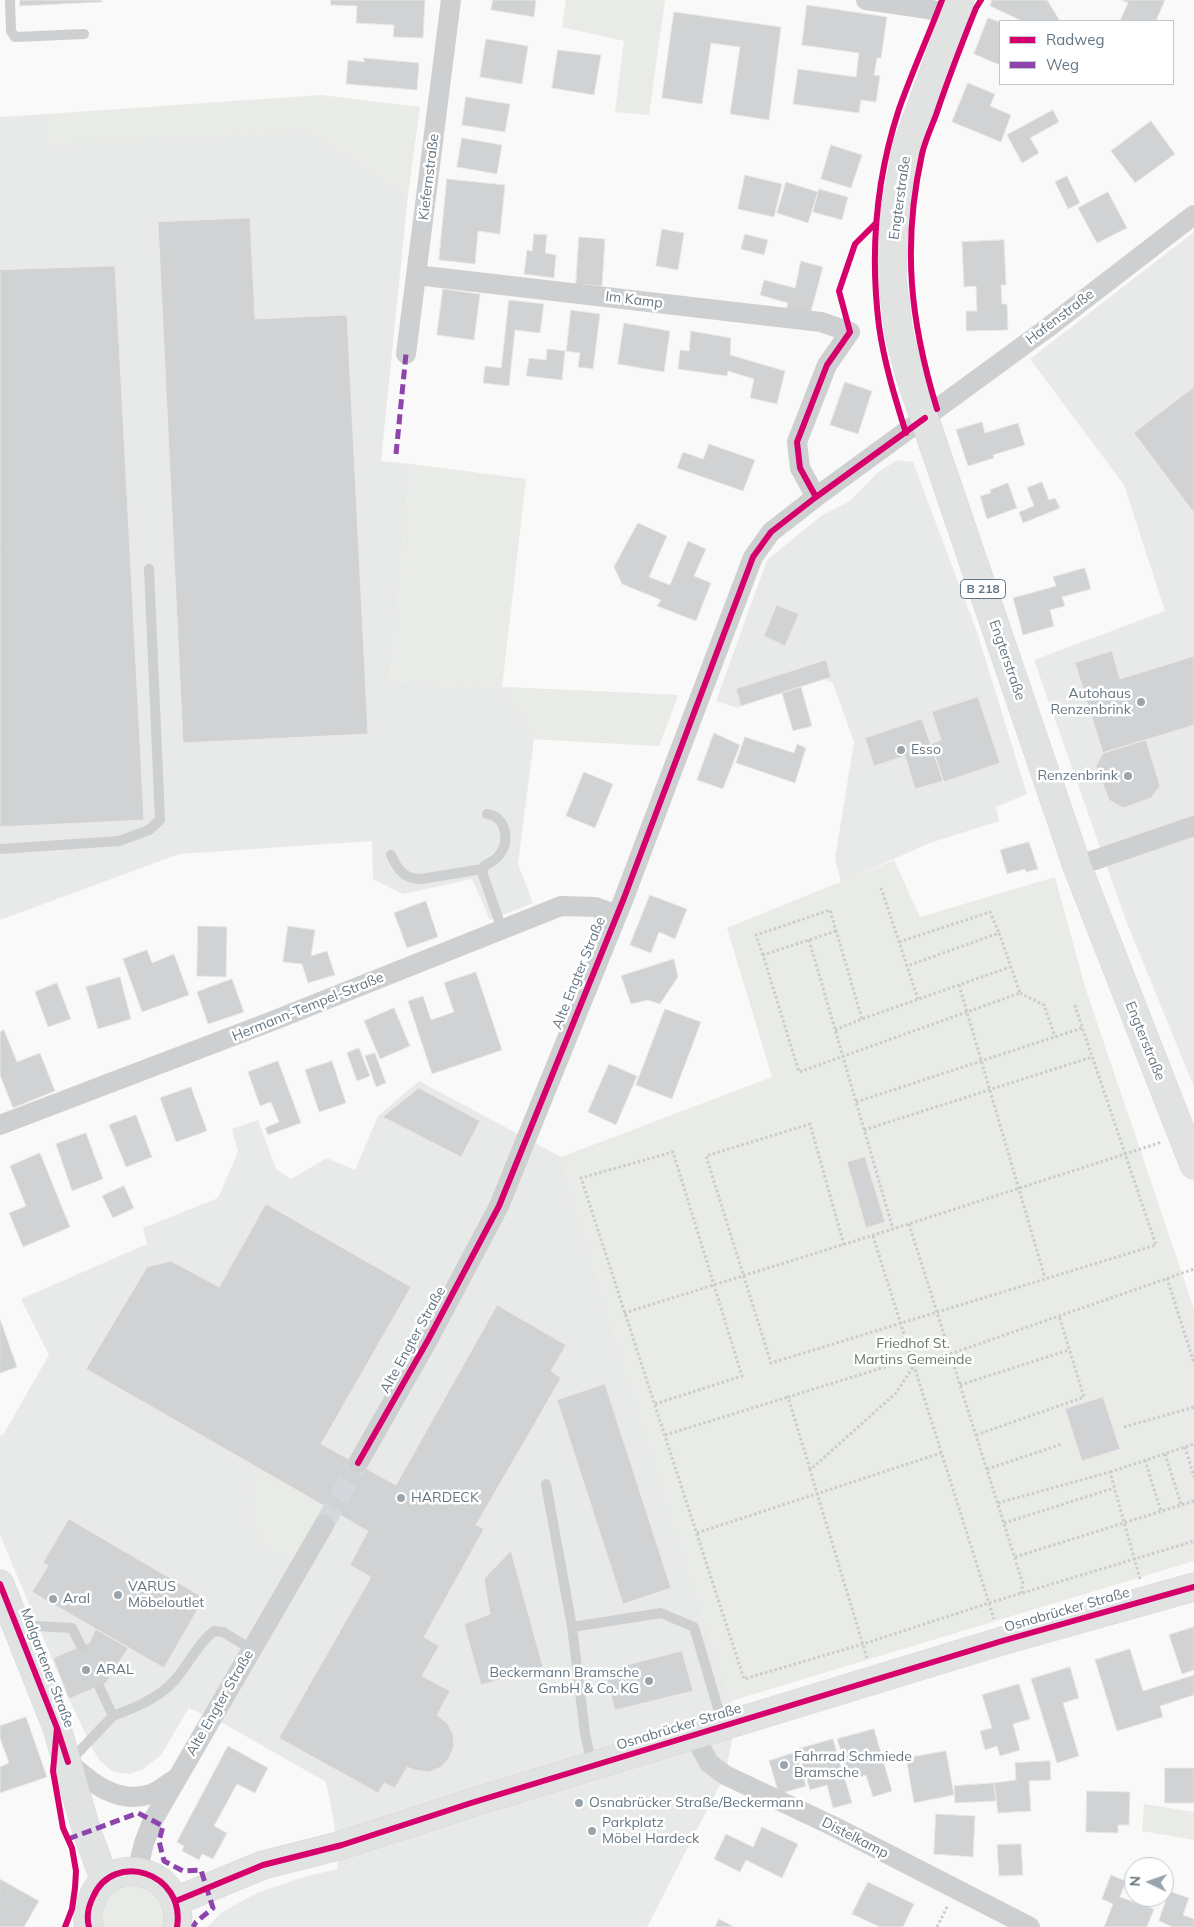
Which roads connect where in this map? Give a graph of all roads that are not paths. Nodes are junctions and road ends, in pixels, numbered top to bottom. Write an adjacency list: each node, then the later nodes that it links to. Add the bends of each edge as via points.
1 (10, 0): 5 (lane, via 11,31 15,36)
2 (451, 0): 7 (street, Kiefernstraße)
3 (866, 0): 4 (street, via 928,9)
4 (957, 8): 9 (main road, Engterstraße / B 218, via 907,146 894,226 892,277 899,334)
5 (84, 34)
6 (1194, 215): 9 (street, Hafenstraße)
7 (416, 275): 8 (street, Kiefernstraße); 10 (street, Im Kamp, via 821,322 850,332 827,365 797,442 800,468)
8 (406, 354)
9 (925, 418): 10 (street, Alte Engter Straße); 16 (main road, Engterstraße / B 218)
10 (816, 497): 18 (street, Alte Engter Straße, via 771,532 753,557)
11 (149, 569): 14 (lane, via 160,820 150,830 119,841)
12 (487, 814): 17 (lane, via 504,824 505,840 500,854)
13 (1194, 826): 16 (street)
14 (0, 849)
15 (392, 855): 17 (lane, via 397,868 412,879)
16 (1077, 866): 21 (main road, Engterstraße / B 218)
17 (482, 869): 19 (lane)
18 (617, 915): 19 (street, Hermann-Tempel-Straße, via 595,907 561,906); 22 (street, Alte Engter Straße, via 499,1206)
19 (502, 929): 20 (street, Hermann-Tempel-Straße)
20 (0, 1125)
21 (1194, 1164)
22 (358, 1463)
23 (546, 1484): 28 (lane)
24 (324, 1524): 30 (street, Alte Engter Straße)
25 (0, 1584): 27 (main road, Malgartener Straße)
26 (1194, 1587): 33 (main road, Osnabrücker Straße, via 1002,1641)
27 (17, 1625): 29 (lane, via 72,1628); 35 (main road, Malgartener Straße)
28 (572, 1627): 33 (lane, via 661,1613 694,1627); 36 (lane)
29 (80, 1646)
30 (251, 1649): 32 (lane, via 223,1632 214,1631 173,1682 141,1705); 37 (street, Alte Engter Straße)
31 (99, 1686): 32 (lane)
32 (113, 1716): 35 (lane)
33 (723, 1726): 34 (main road, Osnabrücker Straße)
34 (694, 1735): 36 (main road, Osnabrücker Straße); 42 (street, Distelkamp, via 709,1763 725,1775 835,1827)
35 (68, 1762): 37 (street, Alte Engter Straße, via 93,1784 118,1796 153,1793); 39 (main road, Malgartener Straße, via 87,1832)
36 (592, 1766): 40 (main road, Osnabrücker Straße, via 368,1837 263,1865)
37 (176, 1779): 38 (street, Alte Engter Straße, via 153,1820)
38 (137, 1872): 39 (main road, via 118,1874); 40 (main road, via 158,1879 169,1888)
39 (105, 1881): 41 (main road, via 89,1906)
40 (176, 1914)
41 (89, 1927)
42 (1030, 1927)

